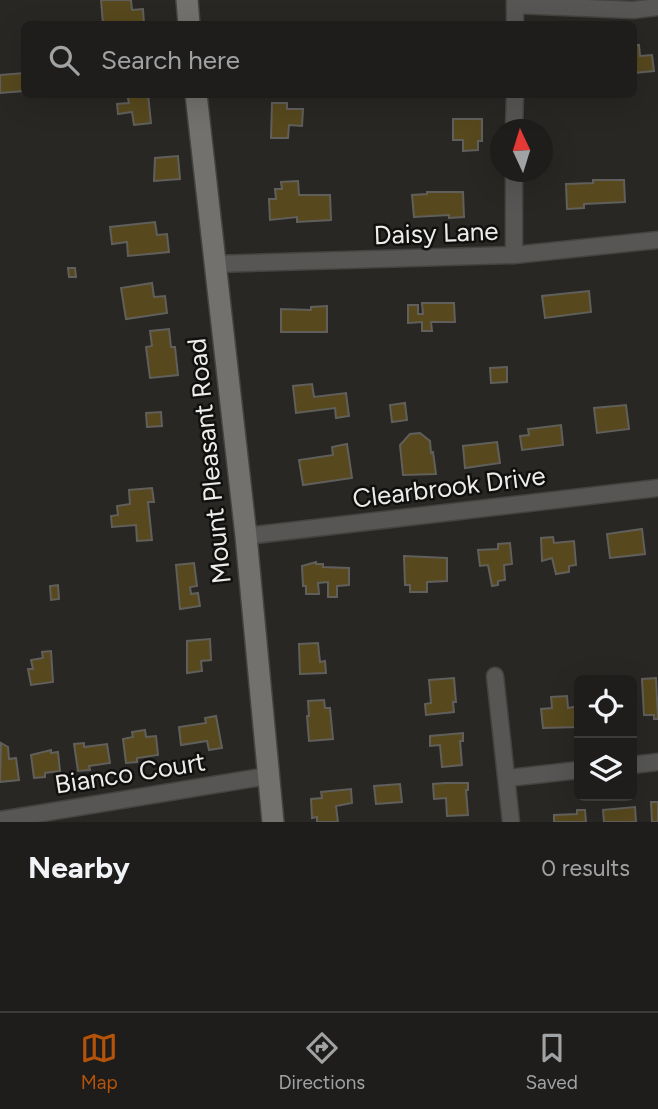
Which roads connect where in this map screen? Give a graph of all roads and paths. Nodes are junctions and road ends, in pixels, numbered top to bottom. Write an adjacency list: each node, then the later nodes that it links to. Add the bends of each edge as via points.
1 (187, 0): 4 (street)
2 (515, 2): 3 (street, via 633,10); 5 (street)
3 (658, 6)
4 (189, 21)
5 (515, 21)
6 (197, 98): 12 (street, Mount Pleasant Road)
7 (514, 98): 8 (street)
8 (514, 119)
9 (514, 182): 11 (street)
10 (658, 240): 11 (street, Daisy Lane)
11 (514, 255): 12 (street, Daisy Lane)
12 (214, 264): 14 (street, Mount Pleasant Road)
13 (658, 488): 14 (street, Clearbrook Drive)
14 (246, 536): 19 (street, Mount Pleasant Road)
15 (495, 676): 20 (street)
16 (658, 762): 17 (street)
17 (637, 764)
18 (574, 771): 20 (street)
19 (268, 776): 21 (street, Bianco Court); 22 (street, Mount Pleasant Road)
20 (508, 778): 23 (street)
21 (0, 820)
22 (273, 822)
23 (512, 822)

